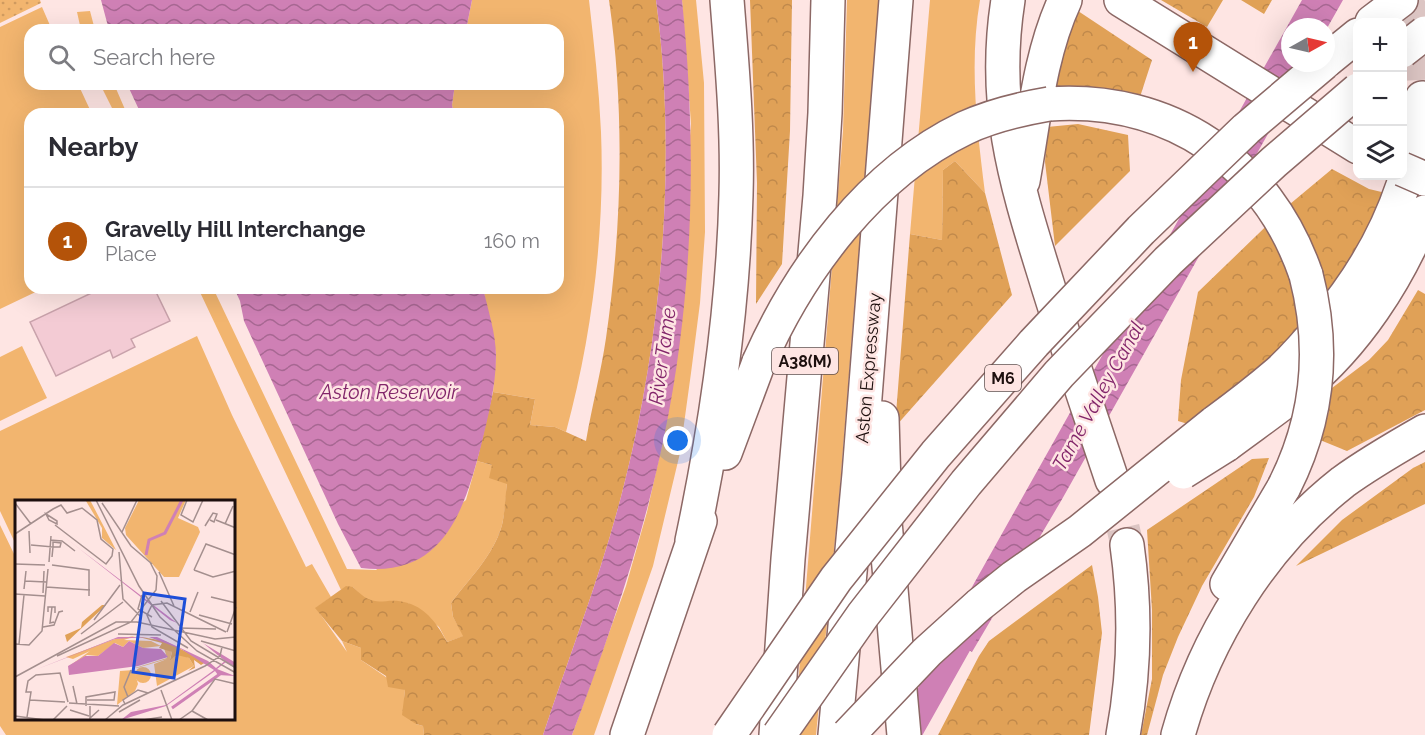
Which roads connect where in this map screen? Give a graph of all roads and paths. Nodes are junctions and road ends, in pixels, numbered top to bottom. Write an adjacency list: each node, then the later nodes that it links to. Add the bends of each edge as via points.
1 (727, 0): 25 (highway, via 736,136 732,261 716,417)
2 (828, 0): 27 (highway, A38(M), via 820,196)
3 (896, 0): 21 (highway, Aston Expressway)
4 (1008, 0): 19 (highway, via 1003,42 1004,105)
5 (1065, 0): 19 (highway, via 1044,62)
6 (1120, 0): 16 (highway, bridge)
7 (1401, 0): 8 (highway)
8 (1377, 18)
9 (1425, 33): 11 (highway, bridge)
10 (1353, 39): 12 (highway, M6)
11 (1407, 47)
12 (1335, 54)
13 (1313, 72): 29 (highway, M6, bridge, via 1246,129 1141,230 936,454 836,579)
14 (1353, 94): 27 (highway, M6, bridge, via 1168,261 1059,374 966,483)
15 (1421, 107): 23 (highway, via 1411,164 1397,205 1358,280 1306,344)
16 (1353, 144)
17 (1407, 172): 18 (highway, bridge)
18 (1425, 178)
19 (1021, 198): 24 (highway)
20 (1425, 212): 23 (highway, via 1402,263 1360,328 1321,371 1300,390)
21 (880, 218): 30 (highway, Aston Expressway); 32 (highway, bridge, via 885,522)
22 (1425, 431): 35 (highway, via 1344,482 1279,546 1241,594 1221,628 1198,676)
23 (1220, 434): 31 (highway, bridge, via 979,605 927,652)
24 (1109, 470)
25 (692, 541): 28 (highway); 34 (highway, bridge, via 759,362 780,317 820,254 891,178 965,128 1032,107 1097,104 1171,123 1230,160 1284,224 1310,293 1317,365 1310,419 1299,454 1208,621)
26 (1127, 545): 33 (highway, via 1134,628)
27 (777, 731)
28 (627, 735)
29 (729, 735)
30 (835, 735)
31 (849, 735)
32 (904, 735)
33 (1123, 735)
34 (1166, 735)
35 (1178, 735)

